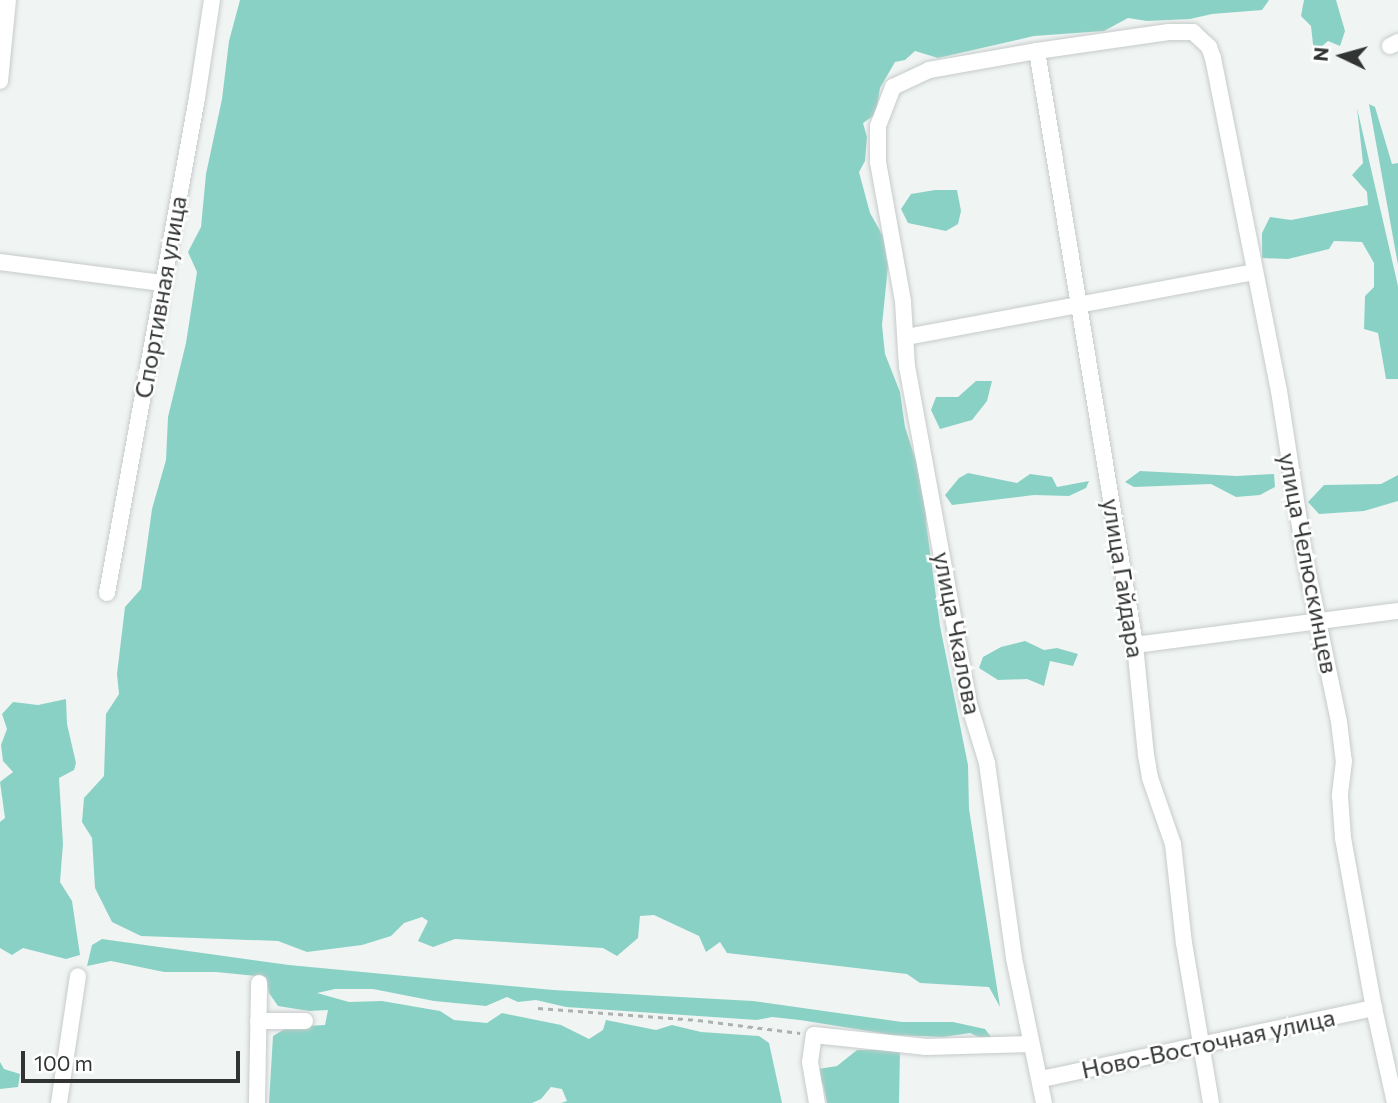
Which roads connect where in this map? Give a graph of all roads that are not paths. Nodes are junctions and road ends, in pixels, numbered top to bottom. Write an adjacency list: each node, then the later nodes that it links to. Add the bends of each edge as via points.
1 (8, 0): 5 (street)
2 (212, 0): 8 (street, Спортивная улица)
3 (1193, 32): 4 (street, улица Чкалова); 7 (street, улица Челюскинцев, via 1209,47 1213,58)
4 (1037, 51): 9 (street, улица Гайдара); 10 (street, улица Чкалова, via 929,70 893,86 878,126 878,162)
5 (0, 81)
6 (0, 262): 8 (street)
7 (1254, 272): 9 (street); 13 (street, улица Челюскинцев)
8 (162, 283): 11 (street, Спортивная улица)
9 (1080, 303): 10 (street); 14 (street, улица Гайдара)
10 (907, 337): 20 (street, улица Чкалова, via 907,367 969,704 987,763)
11 (107, 593)
12 (1398, 611): 13 (street)
13 (1319, 620): 14 (street); 17 (street, улица Челюскинцев, via 1344,761 1340,796 1343,838)
14 (1135, 645): 21 (street, улица Гайдара, via 1146,754 1173,844)
15 (78, 976): 23 (street)
16 (259, 983): 18 (street)
17 (1374, 1008): 21 (street, Ново-Восточная улица); 28 (street, улица Челюскинцев)
18 (258, 1021): 19 (street); 24 (street)
19 (305, 1021)
20 (1031, 1044): 22 (street, улица Чкалова); 25 (street, via 926,1047 814,1035 810,1062)
21 (1201, 1045): 22 (street, Ново-Восточная улица); 27 (street, улица Гайдара)
22 (1042, 1079): 26 (street, улица Чкалова)
23 (59, 1103)
24 (257, 1103)
25 (817, 1103)
26 (1044, 1103)
27 (1211, 1103)
28 (1395, 1103)

